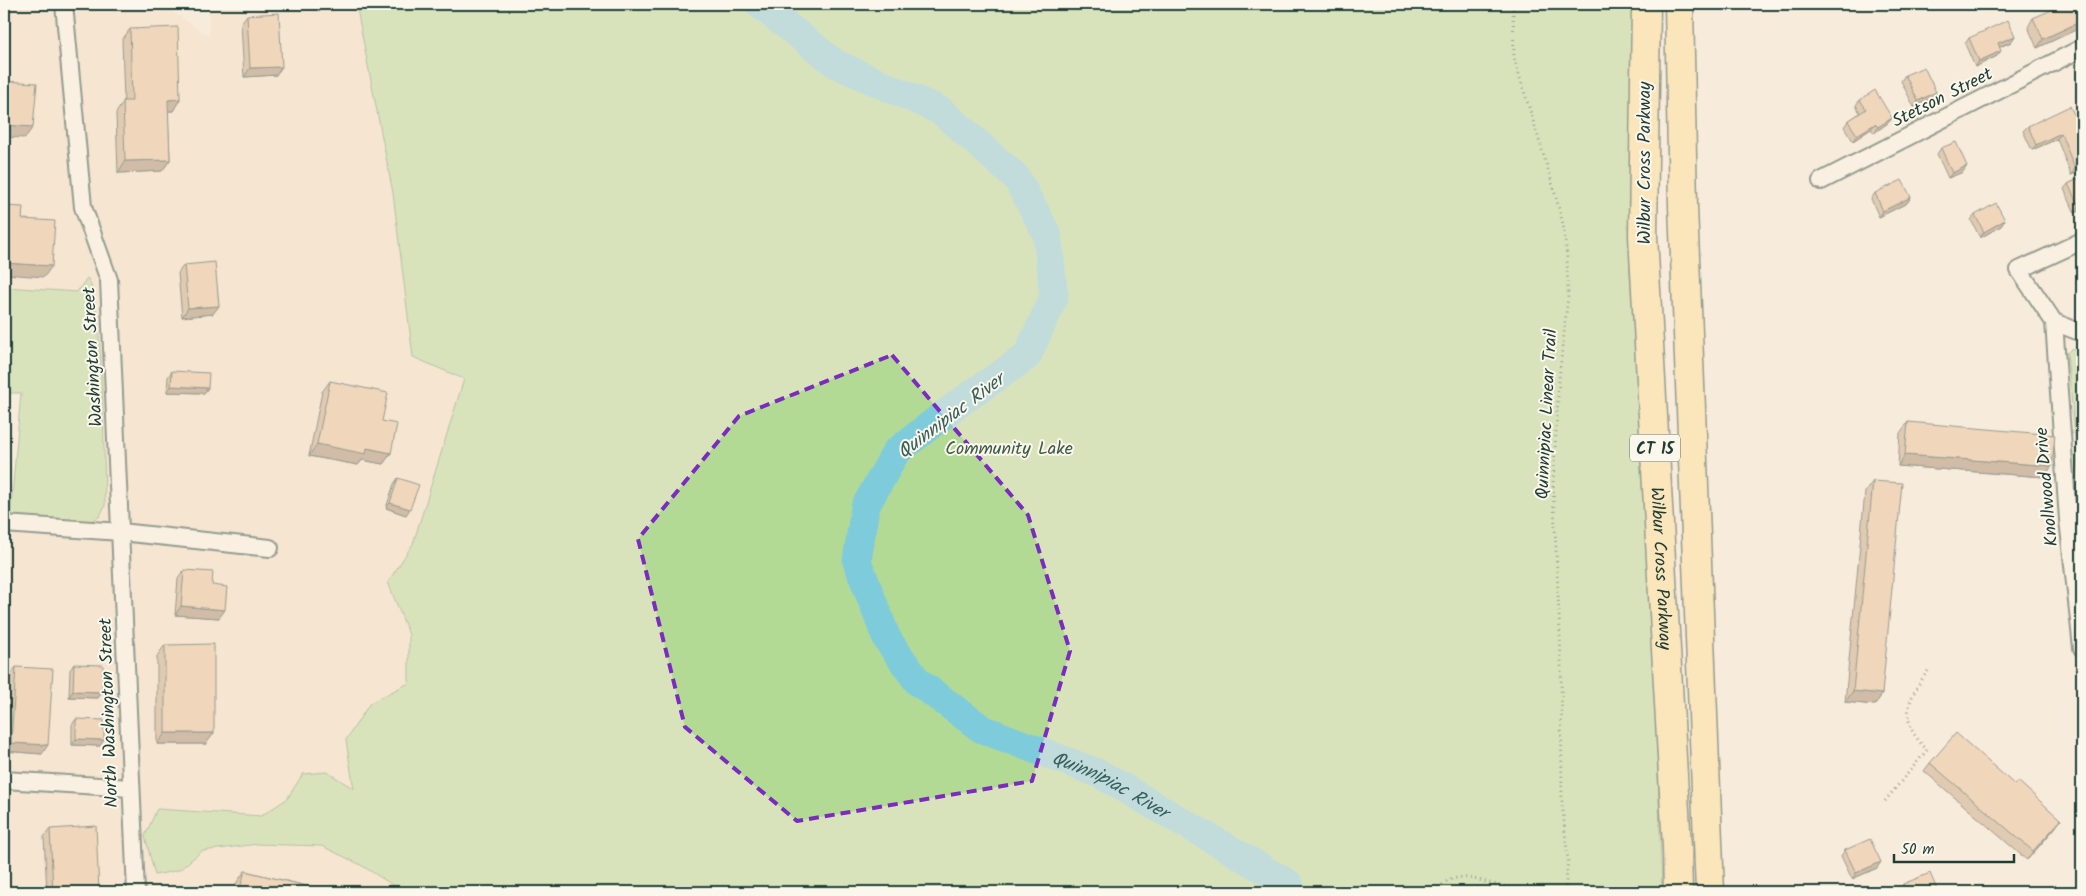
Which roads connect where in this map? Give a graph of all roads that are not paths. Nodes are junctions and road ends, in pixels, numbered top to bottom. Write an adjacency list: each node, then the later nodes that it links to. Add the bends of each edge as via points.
1 (64, 4): 10 (street, Washington Street, via 82,207 109,280)
2 (1646, 4): 16 (highway, Wilbur Cross Parkway / CT 15, via 1643,236)
3 (1679, 4): 17 (highway, Wilbur Cross Parkway / CT 15, via 1682,206)
4 (2082, 48): 5 (street, Stetson Street)
5 (1821, 181)
6 (2082, 241): 7 (street, via 2019,270)
7 (2054, 322): 8 (street); 12 (street, Knollwood Drive, via 2068,518)
8 (2082, 333)
9 (4, 524): 10 (street)
10 (120, 532): 11 (street); 14 (street, North Washington Street)
11 (270, 548)
12 (2082, 648)
13 (4, 780): 14 (street)
14 (131, 788): 15 (street, North Washington Street)
15 (136, 892)
16 (1678, 892)
17 (1710, 892)

